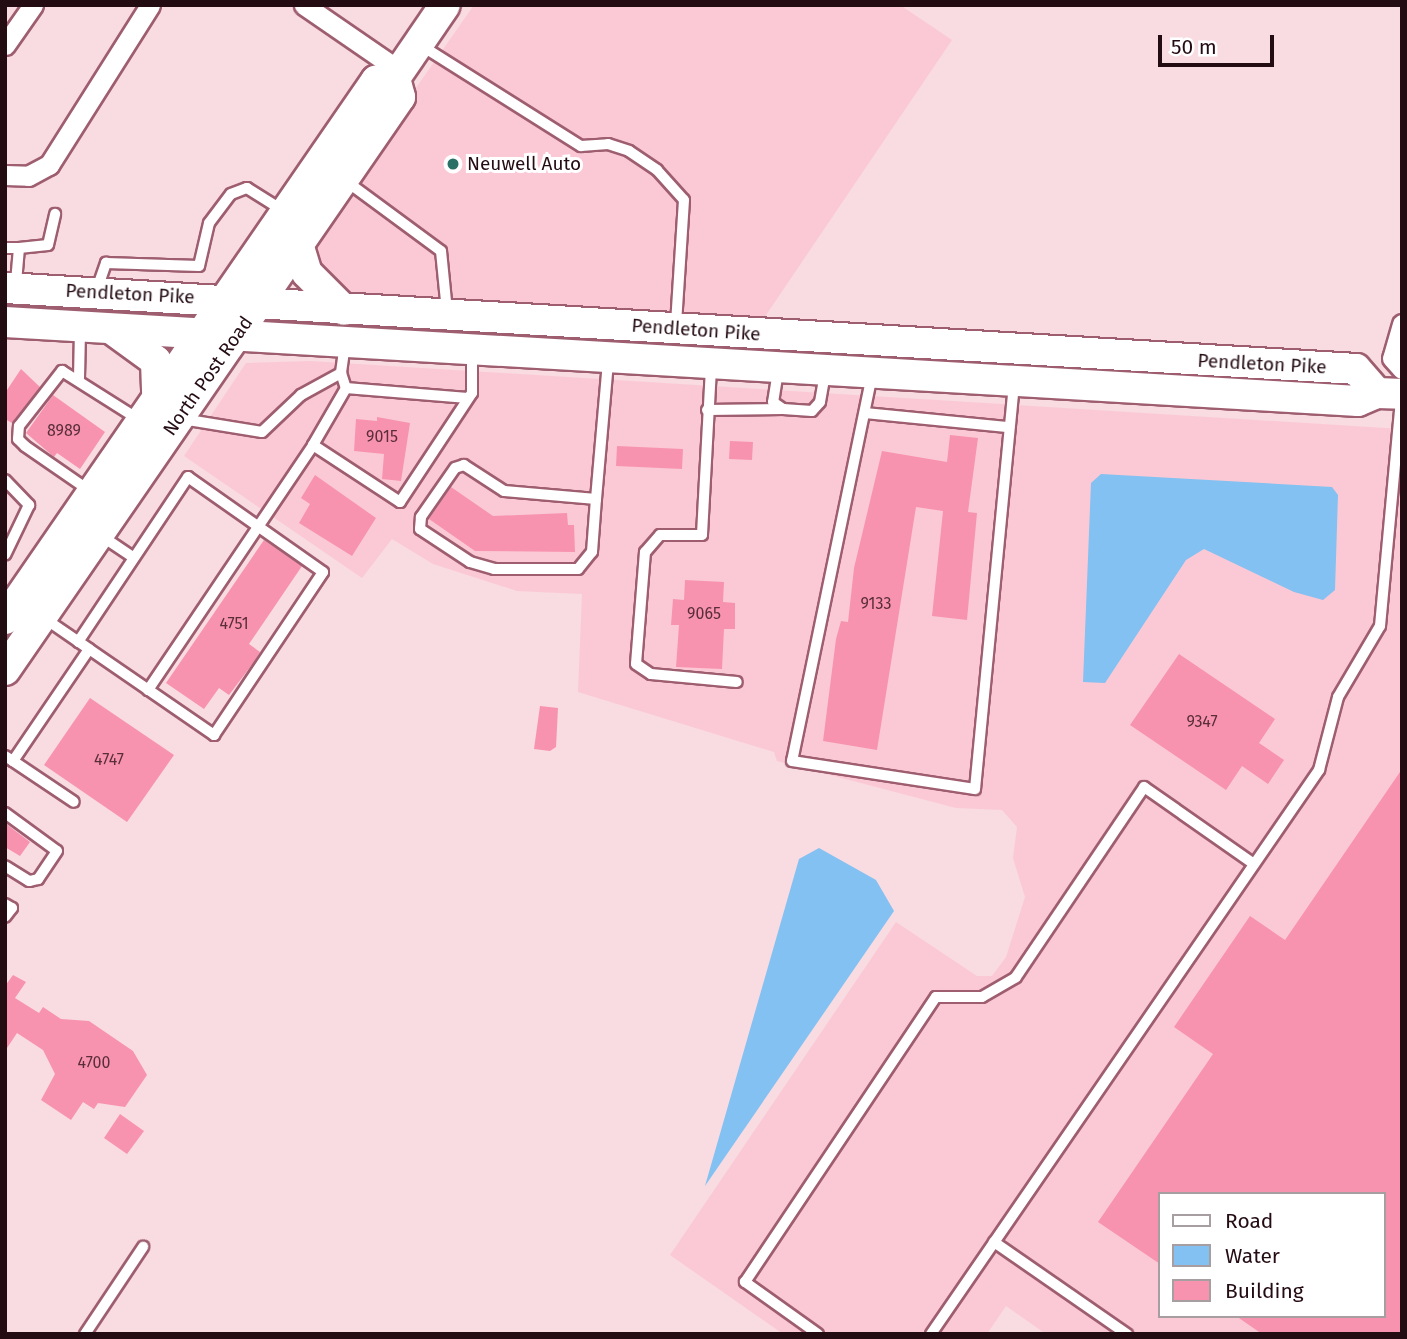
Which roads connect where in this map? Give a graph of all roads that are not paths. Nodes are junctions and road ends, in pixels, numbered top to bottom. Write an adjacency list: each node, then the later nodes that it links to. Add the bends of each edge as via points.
1 (33, 5): 6 (street)
2 (150, 5): 8 (street, via 50,165 28,176)
3 (304, 5): 7 (street)
4 (441, 7): 5 (main road, North Post Road)
5 (418, 44): 7 (main road, North Post Road); 24 (lane, via 581,146 608,144 629,151 666,180 684,200)
6 (5, 45)
7 (398, 74): 9 (main road, North Post Road, via 400,97); 10 (main road, North Post Road, via 376,81)
8 (5, 175)
9 (343, 179): 12 (main road, North Post Road); 20 (lane, via 440,251)
10 (285, 212): 16 (lane, via 247,188 231,194 209,223 199,265 106,263); 17 (main road, North Post Road)
11 (55, 214): 14 (lane, via 48,245)
12 (298, 244): 18 (main road, North Post Road); 19 (main road, via 307,273)
13 (5, 248): 14 (lane)
14 (19, 248): 15 (lane)
15 (11, 288): 16 (main road, Pendleton Pike)
16 (97, 293): 17 (main road, Pendleton Pike)
17 (224, 299): 18 (main road, Pendleton Pike); 25 (main road, North Post Road)
18 (259, 302): 19 (main road, Pendleton Pike); 26 (main road, North Post Road)
19 (344, 310): 20 (main road, Pendleton Pike)
20 (448, 315): 24 (main road, Pendleton Pike)
21 (5, 322): 23 (main road, Pendleton Pike)
22 (1402, 324): 32 (street, via 1392,358)
23 (94, 327): 25 (main road, Pendleton Pike); 36 (lane); 42 (main road, via 132,339 156,361)
24 (675, 328): 39 (main road, Pendleton Pike, via 1356,369)
25 (203, 332): 26 (main road, Pendleton Pike); 42 (main road, North Post Road)
26 (236, 335): 27 (main road, Pendleton Pike); 45 (main road, North Post Road)
27 (345, 342): 28 (main road, Pendleton Pike); 34 (lane)
28 (472, 350): 29 (main road, Pendleton Pike); 40 (lane)
29 (608, 358): 30 (main road, Pendleton Pike); 50 (lane)
30 (712, 364): 31 (main road, Pendleton Pike); 43 (lane)
31 (778, 367): 33 (main road, Pendleton Pike); 41 (lane, via 773,402)
32 (1402, 369)
33 (825, 370): 35 (main road, Pendleton Pike); 41 (lane, via 820,402 812,411)
34 (341, 373): 38 (lane); 45 (lane, via 300,395 262,432)
35 (872, 374): 37 (main road, Pendleton Pike); 44 (lane)
36 (79, 378): 42 (lane); 49 (lane, via 69,371 54,374 17,432 25,446)
37 (1014, 382): 39 (main road, Pendleton Pike, via 1358,401); 46 (lane)
38 (346, 388): 40 (lane); 47 (lane)
39 (1395, 392): 64 (lane, via 1380,626 1338,698 1319,770)
40 (468, 398): 47 (lane, via 400,502)
41 (783, 409): 43 (lane)
42 (149, 410): 49 (main road, North Post Road)
43 (708, 410): 59 (lane, via 702,535 660,535 645,552 636,664 650,674)
44 (865, 413): 46 (lane); 46 (lane, via 792,761 975,789)
45 (179, 418): 52 (main road, North Post Road)
46 (1009, 427)
47 (313, 445): 51 (lane)
48 (5, 480): 53 (lane, via 29,505 24,526)
49 (92, 493): 55 (main road, North Post Road)
50 (596, 499): 50 (lane, via 592,552 578,569 494,569 470,562 420,529 421,517 455,468 464,465 504,491)
51 (258, 526): 54 (lane, via 188,477); 60 (lane); 60 (lane, via 323,572 214,735)
52 (99, 534): 54 (lane); 55 (main road, North Post Road)
53 (5, 555)
54 (134, 558): 56 (lane)
55 (23, 608): 56 (lane); 58 (main road, North Post Road)
56 (78, 642): 57 (lane)
57 (89, 649): 60 (lane); 61 (lane)
58 (5, 670)
59 (737, 682)
60 (148, 690)
61 (9, 758): 62 (lane)
62 (74, 802)
63 (5, 813): 65 (lane, via 57,851 38,879 29,881)
64 (1254, 864): 68 (lane); 71 (lane, via 1144,787 1016,977 982,997 936,997 745,1282)
65 (5, 866)
66 (5, 904): 67 (lane, via 12,908)
67 (5, 917)
68 (994, 1242): 72 (lane); 73 (lane)
69 (143, 1247): 70 (lane)
70 (85, 1334)
71 (818, 1334)
72 (931, 1334)
73 (1127, 1334)

